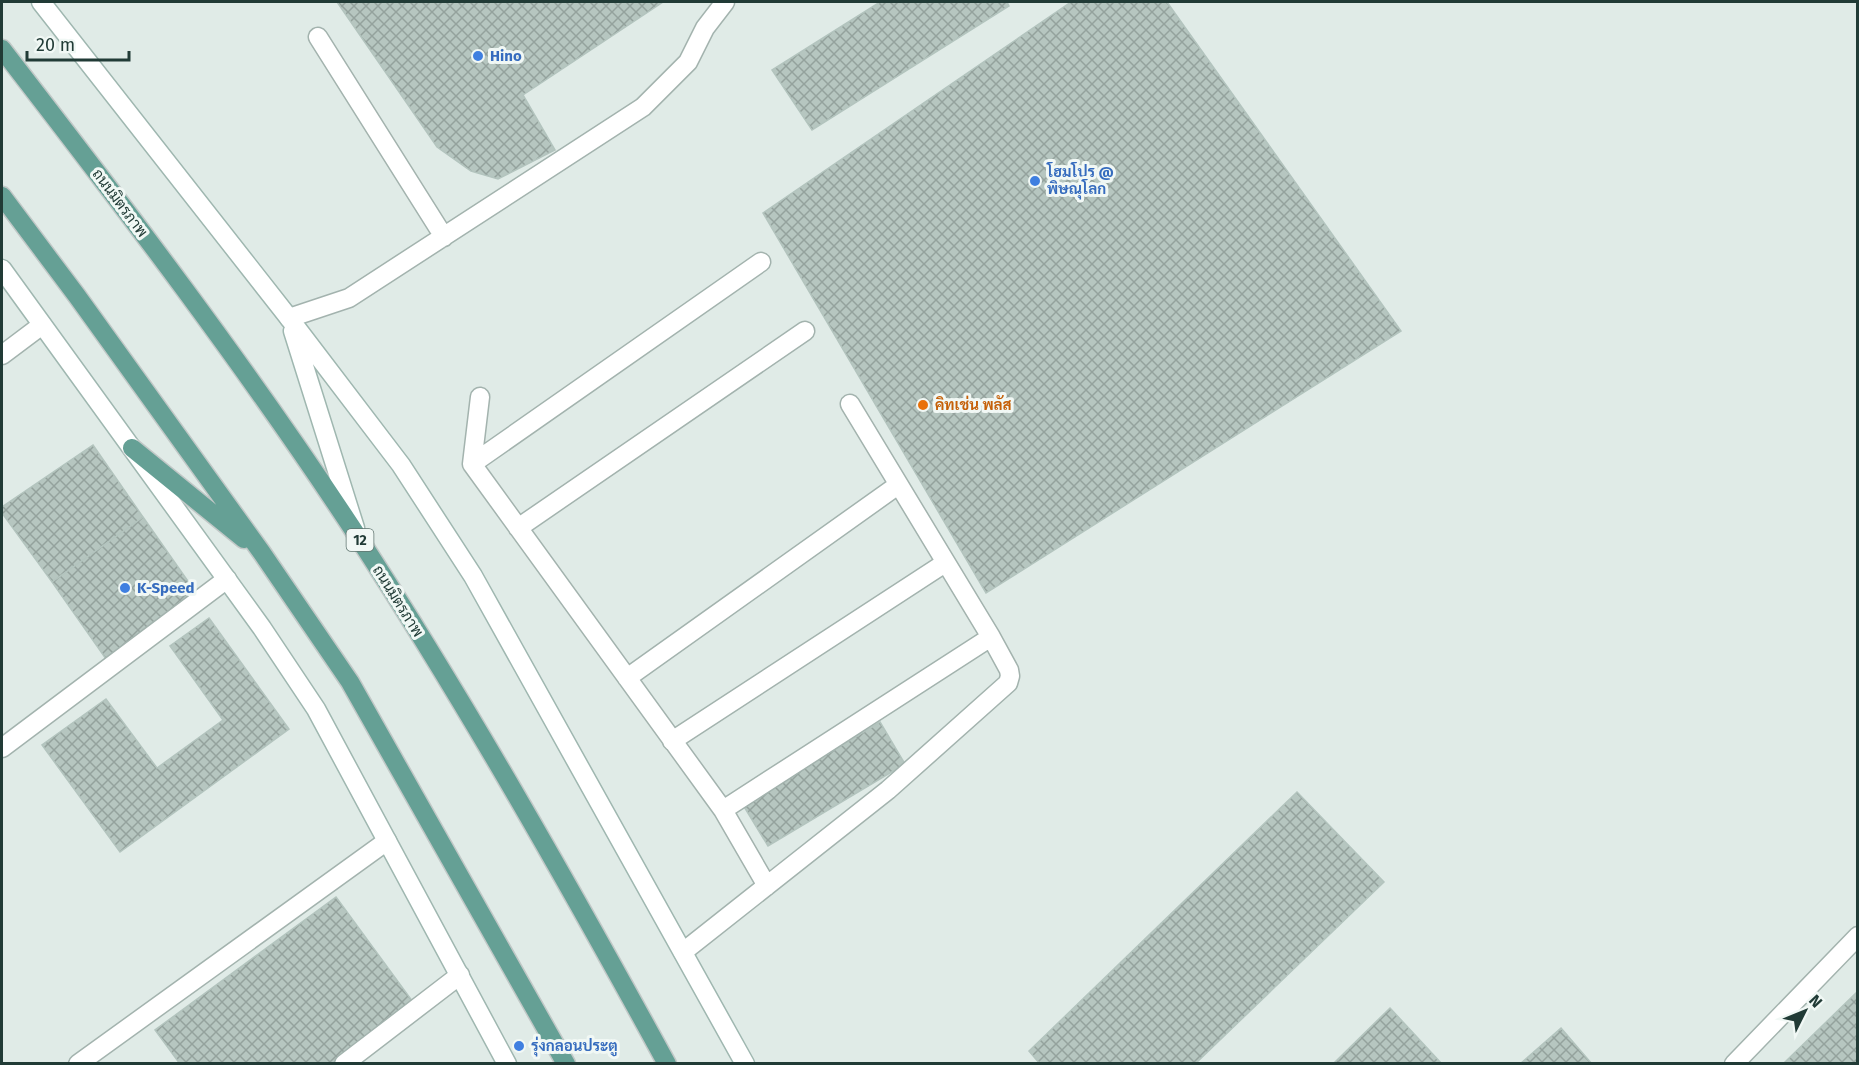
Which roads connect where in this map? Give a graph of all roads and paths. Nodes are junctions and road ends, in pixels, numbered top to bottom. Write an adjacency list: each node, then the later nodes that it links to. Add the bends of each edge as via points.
1 (41, 2): 9 (main road)
2 (725, 2): 6 (main road, via 705,28 688,62 643,107)
3 (318, 37): 6 (main road)
4 (2, 49): 19 (main road, ถนนมิตรภาพ / 12, via 185,290)
5 (2, 196): 20 (main road)
6 (444, 237): 9 (main road, via 349,298)
7 (761, 262): 16 (main road)
8 (2, 269): 10 (main road)
9 (289, 318): 19 (main road); 31 (main road, via 401,465 473,576)
10 (42, 325): 12 (main road); 15 (main road)
11 (805, 331): 18 (main road)
12 (2, 356)
13 (480, 397): 16 (main road)
14 (850, 404): 17 (main road)
15 (132, 448): 20 (main road); 22 (main road)
16 (472, 464): 18 (main road)
17 (898, 485): 21 (main road); 24 (main road)
18 (518, 528): 24 (main road)
19 (358, 537): 37 (main road, ถนนมิตรภาพ / 12, via 456,693)
20 (262, 553): 36 (main road, via 350,681)
21 (945, 563): 23 (main road); 25 (main road)
22 (227, 579): 26 (main road); 28 (main road, via 316,709)
23 (991, 637): 27 (main road); 29 (main road, via 1009,670 1008,683 888,790)
24 (627, 678): 25 (main road)
25 (672, 741): 27 (main road)
26 (2, 748)
27 (723, 810): 29 (main road)
28 (387, 841): 32 (main road); 33 (main road)
29 (767, 886): 31 (main road)
30 (1857, 936): 39 (main road)
31 (683, 952): 38 (main road)
32 (460, 975): 34 (main road); 35 (main road)
33 (78, 1064)
34 (344, 1064)
35 (507, 1064)
36 (566, 1064)
37 (667, 1064)
38 (746, 1064)
39 (1734, 1064)

